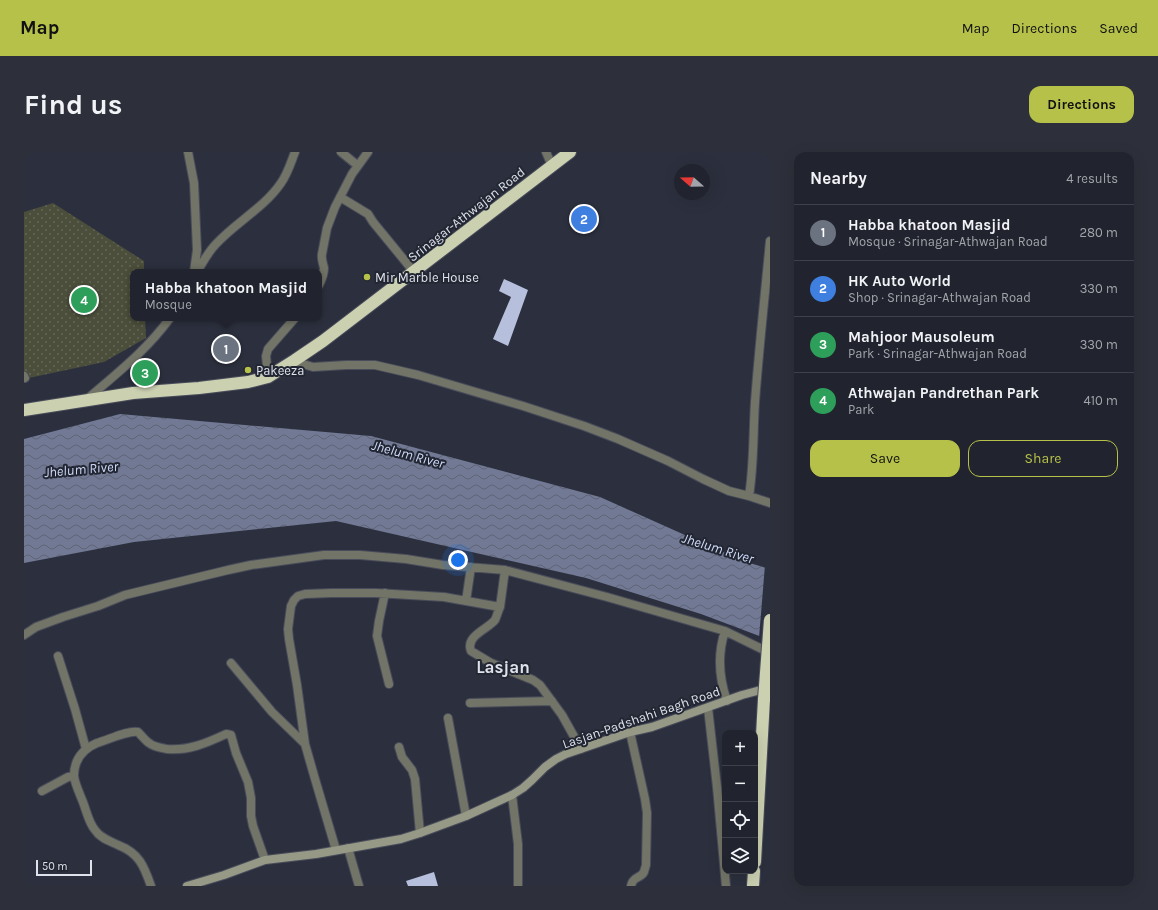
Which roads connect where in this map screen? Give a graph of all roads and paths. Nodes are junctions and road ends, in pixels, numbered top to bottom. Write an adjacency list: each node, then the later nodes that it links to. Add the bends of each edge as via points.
1 (188, 152): 11 (street, via 194,183 197,250)
2 (296, 152): 12 (street, via 282,182 274,192 215,244)
3 (341, 152): 7 (street)
4 (368, 152): 7 (street)
5 (546, 152): 8 (street)
6 (570, 152): 8 (highway, Srinagar-Athwajan Road)
7 (358, 165): 9 (street)
8 (552, 166): 13 (highway, Srinagar-Athwajan Road)
9 (340, 197): 13 (street, via 368,214); 14 (street, via 327,228 321,258 324,269)
10 (770, 241): 21 (street)
11 (194, 269)
12 (199, 269)
13 (414, 272): 17 (highway, Srinagar-Athwajan Road)
14 (322, 278)
15 (168, 321): 19 (street, via 138,355)
16 (292, 321): 18 (street, via 268,348)
17 (295, 360): 18 (highway, Srinagar-Athwajan Road); 21 (street, via 313,367 375,365 523,406 618,439 729,491)
18 (268, 377): 19 (highway, Srinagar-Athwajan Road, via 234,384)
19 (86, 400): 20 (highway, Srinagar-Athwajan Road)
20 (24, 410)
21 (749, 496): 22 (street)
22 (770, 503)
23 (470, 567): 24 (street); 26 (street); 30 (street, via 360,555 324,555 251,565 124,595 36,627)
24 (505, 570): 27 (street); 29 (street)
25 (385, 593): 26 (street, via 444,597); 34 (street, via 377,636); 42 (street, via 305,594 294,600 291,606 288,639)
26 (466, 602): 27 (street)
27 (500, 607): 36 (street, via 495,619 472,640 470,651 533,680)
28 (770, 620): 51 (highway, bridge)
29 (725, 631): 31 (street); 37 (street, via 719,666)
30 (24, 636)
31 (770, 653)
32 (58, 656): 44 (street)
33 (230, 663): 42 (street, via 272,712)
34 (389, 684)
35 (770, 687): 37 (street, Lasjan-Padshahi Bagh Road)
36 (552, 701): 38 (street); 45 (street)
37 (727, 701): 39 (street, Lasjan-Padshahi Bagh Road)
38 (470, 703)
39 (708, 708): 41 (street, Lasjan-Padshahi Bagh Road); 61 (street)
40 (448, 718): 49 (street)
41 (630, 732): 45 (street, Lasjan-Padshahi Bagh Road); 60 (street, via 647,813 646,865 644,872)
42 (305, 744): 53 (street)
43 (399, 747): 50 (street, via 415,779)
44 (86, 748): 46 (street, via 79,756); 54 (street, via 134,732 138,732 148,743 155,746 178,749 230,734 248,782 253,826)
45 (581, 749): 48 (street, Lasjan-Padshahi Bagh Road, via 556,759 524,788)
46 (74, 776): 47 (street); 56 (street, via 96,832 133,853 140,860)
47 (42, 791)
48 (512, 795): 49 (street, Lasjan-Padshahi Bagh Road); 59 (street, via 518,844)
49 (466, 816): 50 (street, Lasjan-Padshahi Bagh Road)
50 (420, 833): 52 (street, Lasjan-Padshahi Bagh Road)
51 (756, 838)
52 (348, 848): 53 (street, Lasjan-Padshahi Bagh Road); 58 (street)
53 (336, 850): 54 (street, Lasjan-Padshahi Bagh Road)
54 (265, 860): 57 (street, Lasjan-Padshahi Bagh Road)
55 (754, 874): 62 (highway)
56 (151, 886)
57 (187, 886)
58 (359, 886)
59 (518, 886)
60 (628, 886)
61 (726, 886)
62 (754, 886)

